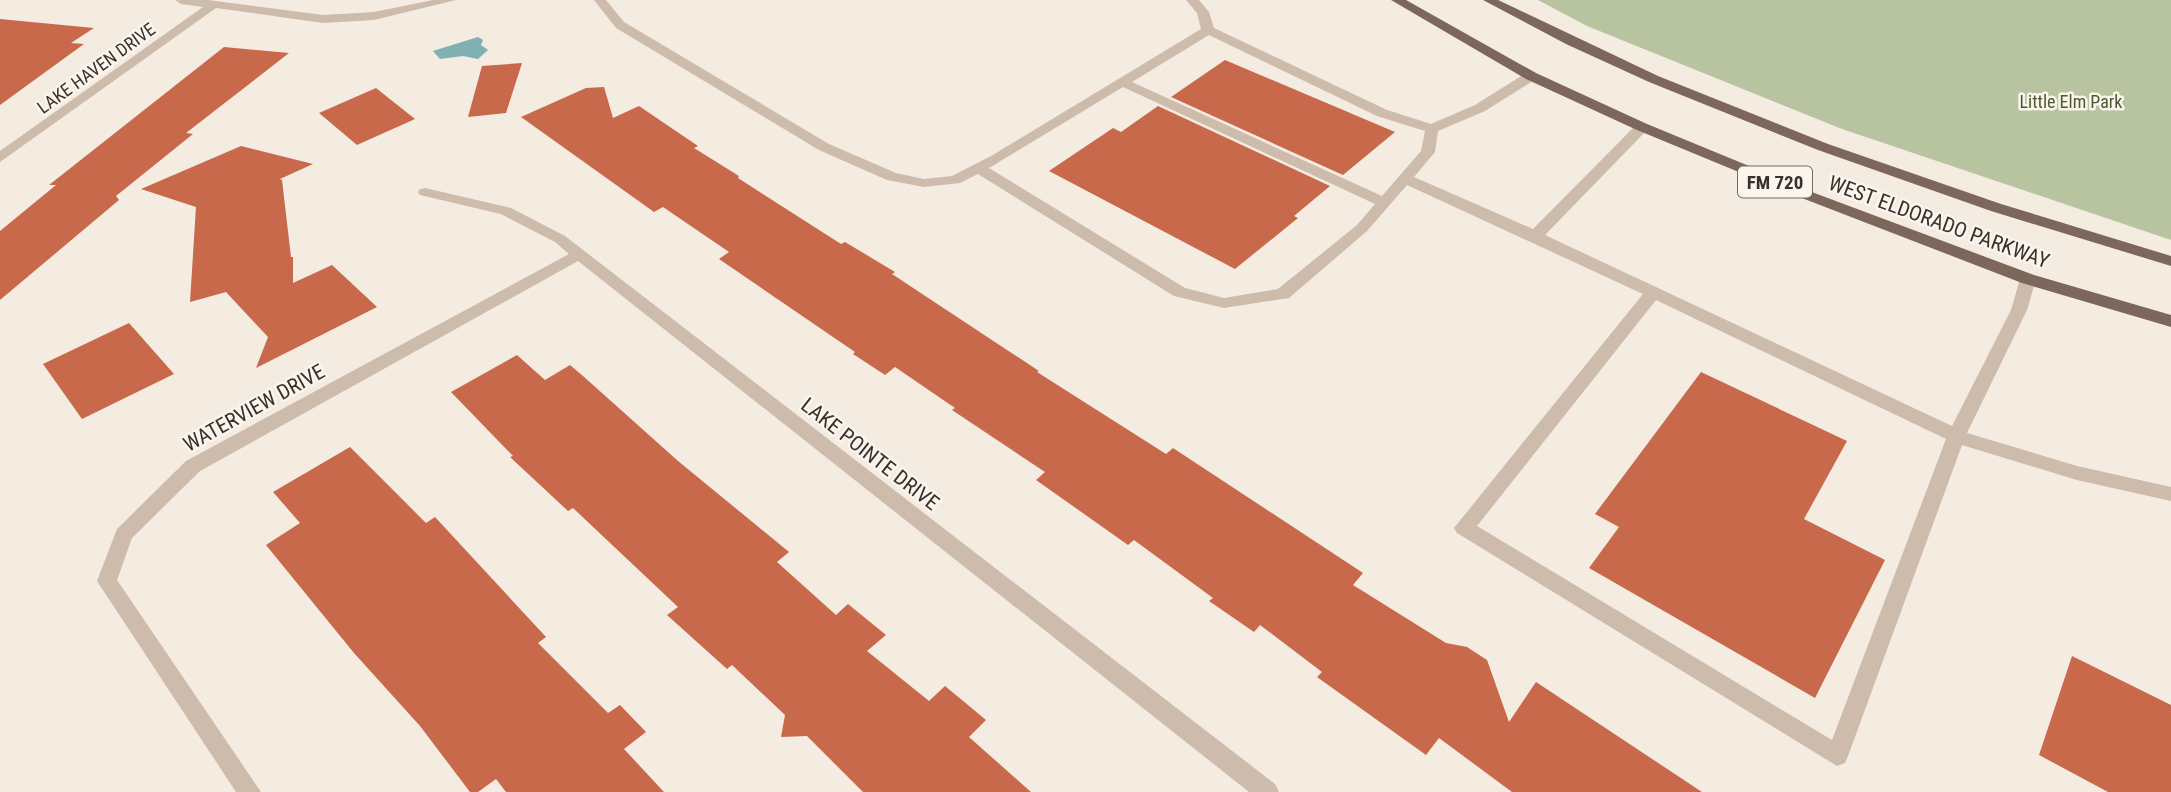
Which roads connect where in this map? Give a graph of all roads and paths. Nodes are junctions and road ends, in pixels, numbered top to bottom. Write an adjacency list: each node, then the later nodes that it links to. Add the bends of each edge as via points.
1 (181, 0): 7 (street)
2 (450, 0): 7 (street, via 374,16 323,19)
3 (600, 0): 14 (street, via 620,25 824,147 892,177 924,183 955,180)
4 (1192, 0): 8 (street, via 1203,12)
5 (1396, 0): 9 (main road, WEST ELDORADO PARKWAY / FM 720)
6 (1489, 0): 20 (main road, WEST ELDORADO PARKWAY / FM 720, via 1576,46 1673,89 1833,151 2070,232)
7 (213, 5): 13 (street, LAKE HAVEN DRIVE)
8 (1208, 30): 10 (street); 12 (street, via 1382,113)
9 (1531, 75): 11 (main road, WEST ELDORADO PARKWAY / FM 720); 12 (street, via 1480,108)
10 (1122, 82): 14 (street); 17 (street)
11 (1642, 127): 18 (street); 21 (main road, WEST ELDORADO PARKWAY / FM 720)
12 (1432, 129): 15 (street, via 1429,152)
13 (0, 158)
14 (979, 168): 17 (street, via 1180,292 1224,303 1283,294 1362,228)
15 (1405, 178): 17 (street); 18 (street)
16 (425, 192): 19 (street, LAKE POINTE DRIVE, via 506,211 560,239)
17 (1384, 202)
18 (1535, 236): 22 (street)
19 (578, 255): 26 (street, WATERVIEW DRIVE, via 193,466 124,534 107,581); 27 (street, LAKE POINTE DRIVE)
20 (2171, 261)
21 (2028, 279): 23 (main road, WEST ELDORADO PARKWAY / FM 720); 24 (street, via 2019,310)
22 (1653, 292): 24 (street); 24 (street, via 1464,528 1837,757)
23 (2171, 321)
24 (1956, 436): 25 (street, via 2077,473)
25 (2171, 494)
26 (249, 792)
27 (1268, 792)

